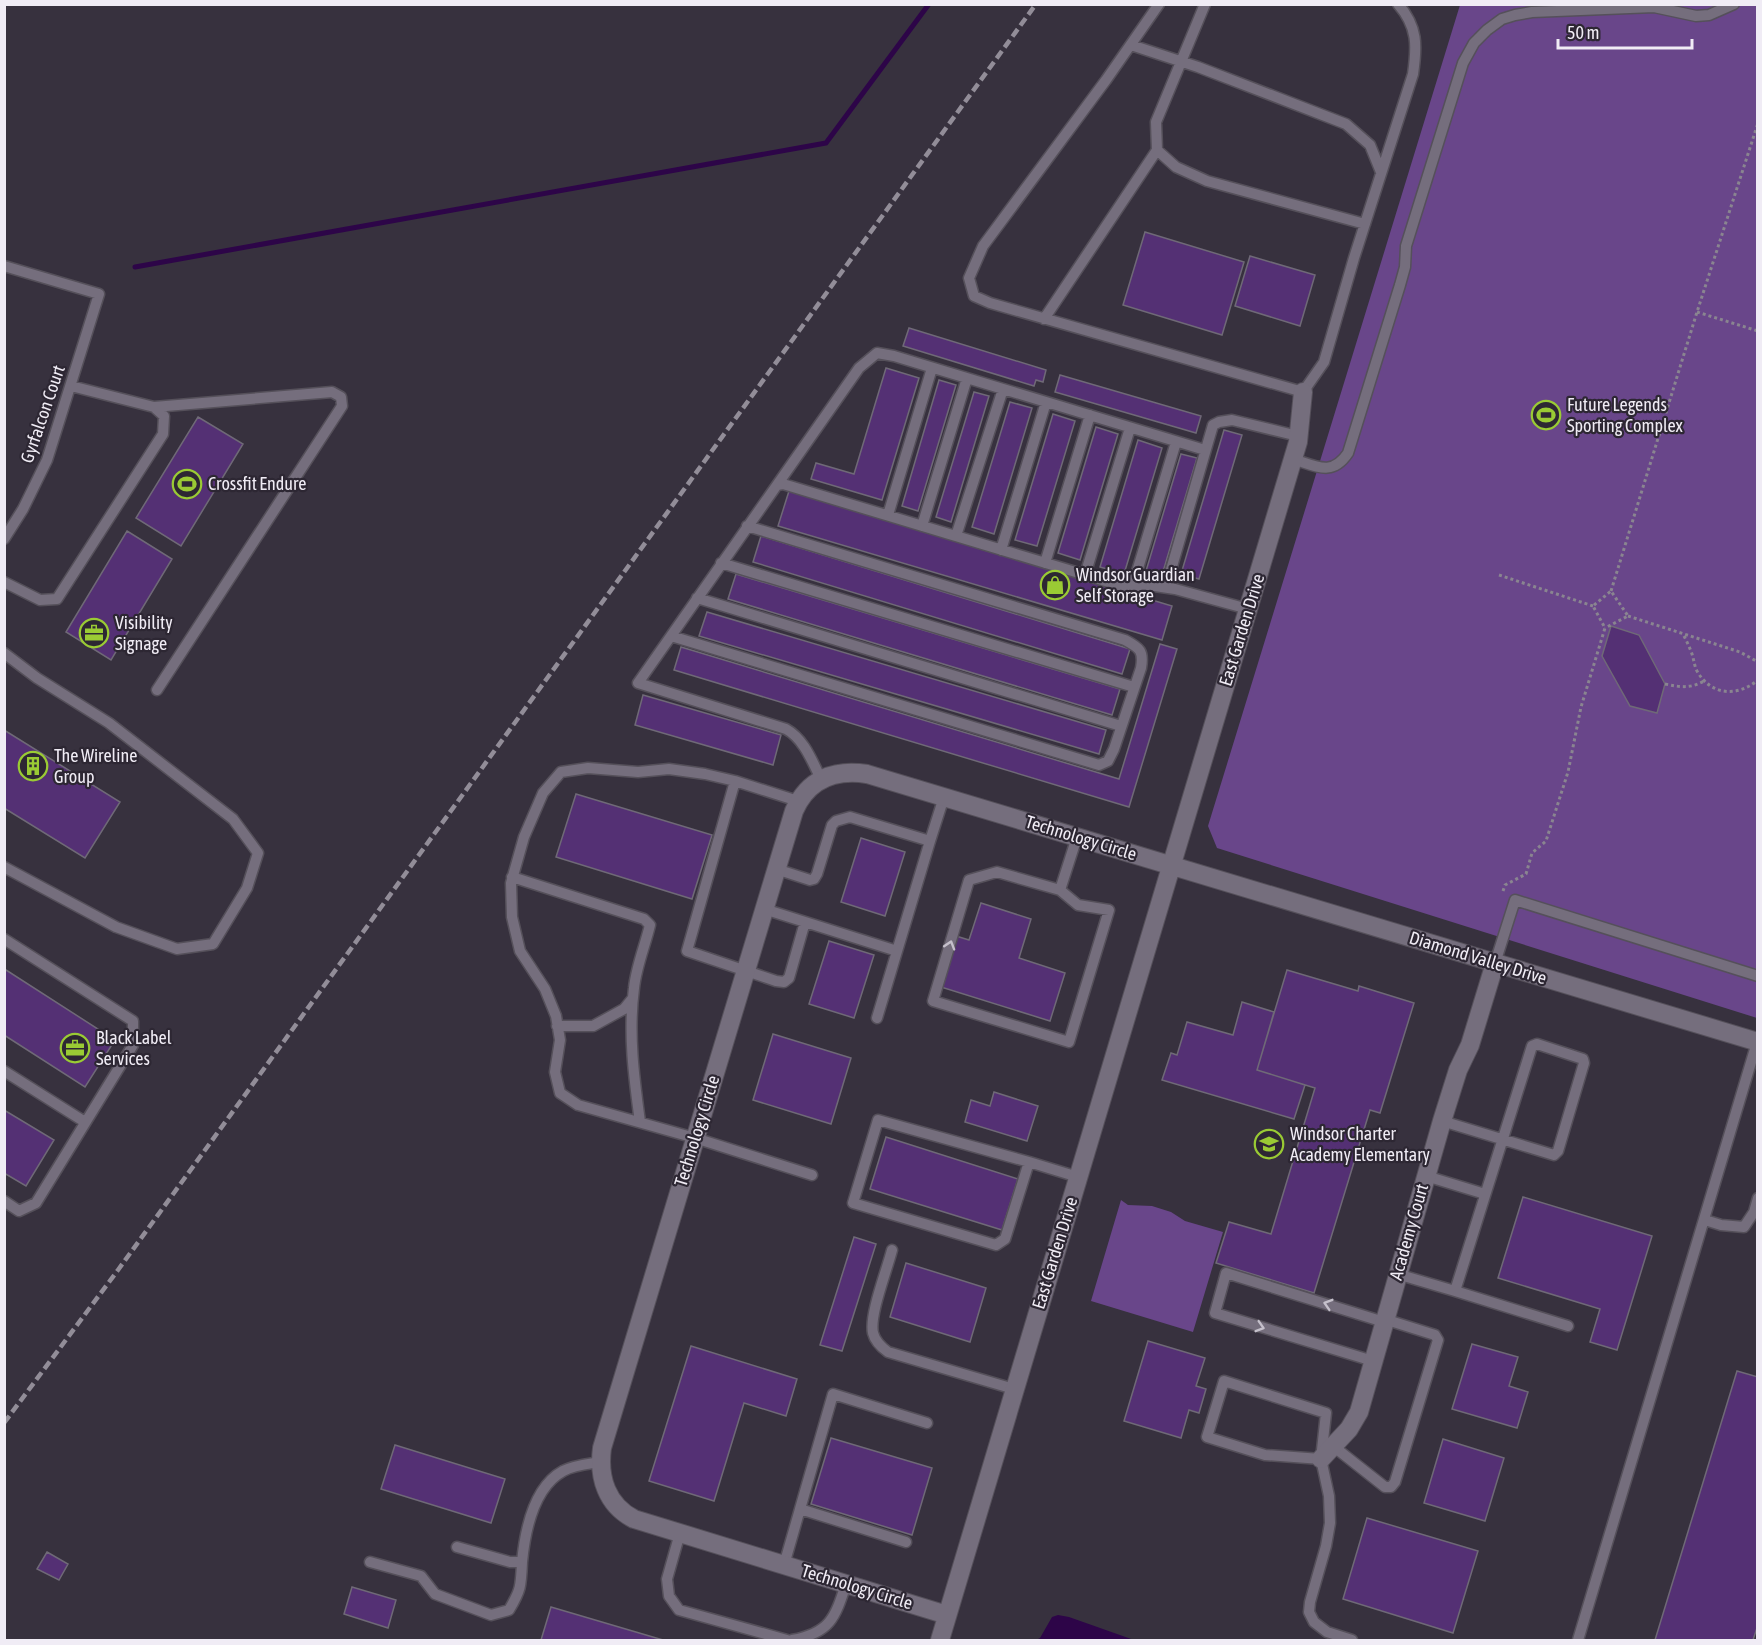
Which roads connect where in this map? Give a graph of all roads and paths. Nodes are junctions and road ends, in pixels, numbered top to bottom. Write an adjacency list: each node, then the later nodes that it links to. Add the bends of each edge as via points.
1 (1159, 4): 5 (lane)
2 (1205, 4): 6 (lane)
3 (1398, 4): 9 (lane, via 1414,29 1417,50)
4 (1734, 4): 27 (lane, via 1696,16 1654,7 1532,12 1502,19 1474,43 1463,63 1406,246 1400,285 1348,453 1332,468)
5 (1131, 45): 6 (lane); 13 (lane, via 983,246 969,279 974,296)
6 (1181, 62): 8 (lane, via 1156,122); 9 (lane, via 1346,124 1370,145)
7 (1758, 123): 12 (path)
8 (1157, 150): 10 (lane, via 1176,167 1207,180); 13 (lane)
9 (1382, 172): 10 (lane)
10 (1365, 224): 19 (lane, via 1324,362)
11 (4, 266): 17 (lane, Gyrfalcon Court, via 99,294)
12 (1697, 312): 14 (path); 42 (path)
13 (1044, 319): 19 (lane)
14 (1758, 331)
15 (932, 368): 16 (lane); 28 (lane, via 877,353 858,368); 29 (lane)
16 (967, 378): 18 (lane); 31 (lane)
17 (71, 386): 21 (lane); 33 (lane, Gyrfalcon Court, via 47,460)
18 (1003, 389): 20 (lane); 32 (lane)
19 (1303, 392): 24 (street, East Garden Drive)
20 (1046, 402): 22 (lane); 34 (lane)
21 (154, 406): 39 (lane, via 164,416 163,434 57,599 40,600); 56 (lane, via 332,392 341,397 342,406)
22 (1089, 415): 23 (lane); 36 (lane)
23 (1130, 428): 25 (lane); 37 (lane)
24 (1299, 436): 26 (lane, via 1232,420 1213,425); 27 (street, East Garden Drive)
25 (1176, 442): 26 (lane); 41 (lane)
26 (1205, 450): 40 (lane)
27 (1293, 459): 45 (street, East Garden Drive)
28 (777, 485): 29 (lane); 30 (lane)
29 (888, 515): 31 (lane)
30 (747, 525): 35 (lane); 55 (lane, via 1125,640 1138,647 1143,656)
31 (922, 526): 32 (lane)
32 (956, 536): 34 (lane)
33 (4, 539)
34 (1001, 550): 36 (lane)
35 (721, 563): 43 (lane); 55 (lane)
36 (1045, 563): 37 (lane)
37 (1085, 575): 41 (lane)
38 (1499, 575): 44 (path)
39 (4, 582)
40 (1166, 587): 41 (lane); 45 (lane)
41 (1132, 588)
42 (1611, 591): 44 (path); 46 (path)
43 (697, 598): 49 (lane); 57 (lane)
44 (1593, 606): 47 (path)
45 (1248, 609): 64 (street, East Garden Drive)
46 (1628, 616): 47 (path); 48 (path)
47 (1605, 628): 69 (path, via 1546,841 1532,853 1526,874 1505,885)
48 (1684, 635): 51 (path, via 1740,652); 53 (path)
49 (671, 636): 57 (lane, via 1099,765 1108,761); 58 (lane, via 638,683 786,729 807,751)
50 (5, 656): 65 (lane, via 109,723 225,812 258,853 247,888 213,944 177,949 116,927)
51 (1758, 662)
52 (1758, 680): 53 (path, via 1739,691 1726,692)
53 (1704, 681): 54 (path, via 1687,688)
54 (1665, 684)
55 (1134, 687): 57 (lane)
56 (157, 690)
57 (1122, 726)
58 (821, 779): 60 (street, Technology Circle, via 860,773); 61 (street, Technology Circle)
59 (735, 781): 61 (lane); 67 (lane, via 669,769 561,771 543,793); 75 (lane, via 687,951)
60 (944, 797): 62 (street, Technology Circle); 63 (lane)
61 (798, 801): 66 (street, Technology Circle)
62 (1077, 837): 64 (street, Technology Circle); 68 (lane)
63 (930, 841): 66 (lane, via 842,819 832,825 814,879); 73 (lane)
64 (1171, 865): 74 (street, Diamond Valley Drive); 90 (street, East Garden Drive)
65 (4, 867)
66 (776, 869): 70 (street, Technology Circle)
67 (512, 877): 77 (lane, via 644,918 650,925); 79 (lane, via 512,917 520,951 545,988)
68 (1060, 890): 68 (lane, one-way to 68, via 1078,905 1109,910 1069,1041 933,1001 969,880 997,872)
69 (1501, 896)
70 (764, 909): 71 (lane); 75 (street, Technology Circle)
71 (806, 922): 73 (lane); 75 (lane, via 787,981)
72 (4, 939): 83 (lane, via 133,1021 133,1045)
73 (897, 951): 78 (lane)
74 (1495, 963): 76 (lane, via 1515,900); 80 (street, Diamond Valley Drive); 82 (street, Academy Court)
75 (746, 970): 85 (street, Technology Circle)
76 (1758, 976)
77 (633, 998): 79 (lane, via 624,1009 593,1026); 84 (lane, via 631,1022)
78 (877, 1018)
79 (557, 1026): 84 (lane, via 560,1040 555,1072 560,1093 578,1106)
80 (1757, 1041): 94 (lane)
81 (4, 1071): 83 (lane)
82 (1442, 1121): 86 (lane); 89 (street, Academy Court)
83 (85, 1122): 93 (lane, via 36,1203 19,1211)
84 (640, 1122): 85 (lane)
85 (696, 1138): 88 (lane); 104 (street, Technology Circle)
86 (1502, 1139): 86 (lane, via 1554,1155 1562,1140 1583,1059 1537,1044 1532,1046); 91 (lane)
87 (1029, 1162): 87 (lane, via 1005,1239 996,1245 853,1203 878,1120); 90 (lane)
88 (812, 1175)
89 (1426, 1176): 91 (lane); 96 (street, Academy Court)
90 (1078, 1177): 101 (street, East Garden Drive)
91 (1485, 1194): 97 (lane)
92 (1758, 1198): 94 (lane, via 1744,1227)
93 (4, 1202)
94 (1704, 1220): 117 (lane)
95 (892, 1250): 101 (lane, via 872,1321 879,1345 888,1352)
96 (1397, 1274): 97 (lane); 98 (street, Academy Court)
97 (1455, 1291): 99 (lane)
98 (1384, 1320): 100 (street, Academy Court); 100 (lane, one-way to 100, via 1226,1273 1215,1313); 103 (lane, via 1435,1335 1438,1340 1395,1482 1392,1487 1385,1487)
99 (1568, 1326)
100 (1373, 1361): 103 (street, Academy Court, via 1355,1420)
101 (1014, 1389): 113 (street, East Garden Drive)
102 (927, 1424): 105 (lane, via 833,1394)
103 (1327, 1452): 103 (lane, via 1326,1413 1224,1381 1207,1437 1265,1455); 116 (lane, via 1330,1523 1309,1612 1327,1632)
104 (600, 1462): 106 (street, Technology Circle, via 602,1481 618,1508 634,1519); 110 (lane, via 564,1471 541,1491 525,1538)
105 (800, 1509): 107 (lane); 111 (lane)
106 (680, 1533): 111 (street, Technology Circle); 114 (lane, via 667,1579 669,1596 679,1610)
107 (906, 1542)
108 (457, 1547): 110 (lane)
109 (370, 1562): 110 (lane, via 421,1576 435,1594 491,1615 509,1610 519,1594)
110 (522, 1562)
111 (784, 1565): 112 (street, Technology Circle)
112 (846, 1584): 113 (street, Technology Circle); 114 (lane, via 831,1622 819,1632)
113 (947, 1615): 115 (street, East Garden Drive)
114 (789, 1641)
115 (940, 1641)
116 (1352, 1641)
117 (1578, 1641)

